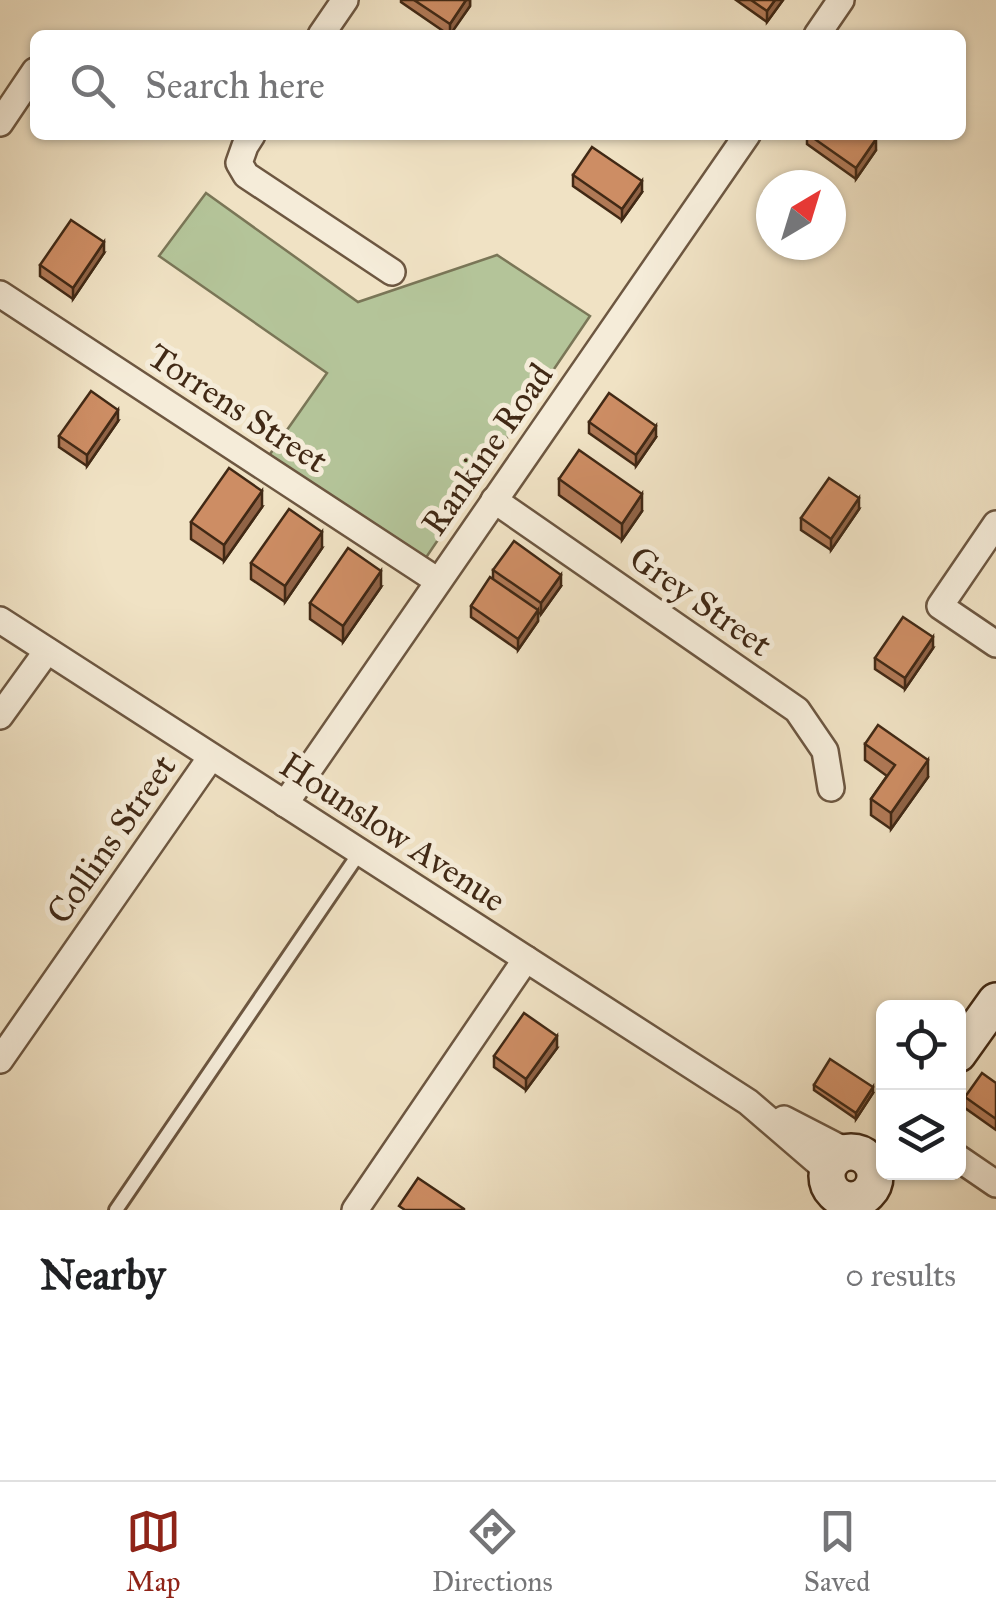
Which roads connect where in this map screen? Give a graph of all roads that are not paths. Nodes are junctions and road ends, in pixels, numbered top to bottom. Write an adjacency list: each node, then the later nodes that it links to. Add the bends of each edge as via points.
1 (345, 0): 3 (street)
2 (841, 0): 4 (street)
3 (324, 30)
4 (820, 30)
5 (30, 79): 6 (street)
6 (0, 124)
7 (249, 140): 9 (street, via 239,163 246,174)
8 (744, 140): 11 (street, Rankine Road)
9 (392, 272)
10 (0, 294): 13 (street, Torrens Street)
11 (494, 500): 13 (street, Rankine Road); 19 (street, Grey Street, via 797,710 824,751)
12 (996, 524): 15 (street, via 940,606)
13 (438, 581): 20 (street, Rankine Road)
14 (0, 620): 16 (street, Hounslow Avenue)
15 (996, 644)
16 (46, 650): 17 (street); 18 (street, Hounslow Avenue)
17 (0, 716)
18 (212, 757): 20 (street, Hounslow Avenue); 25 (street, Collins Street)
19 (831, 788)
20 (286, 804): 21 (street, Hounslow Avenue)
21 (360, 852): 22 (street, Hounslow Avenue); 29 (lane)
22 (526, 959): 27 (street, Hounslow Avenue); 30 (street)
23 (996, 1001): 24 (street)
24 (966, 1043)
25 (0, 1060)
26 (966, 1163): 28 (street)
27 (853, 1177)
28 (996, 1184)
29 (116, 1210)
30 (355, 1210)

